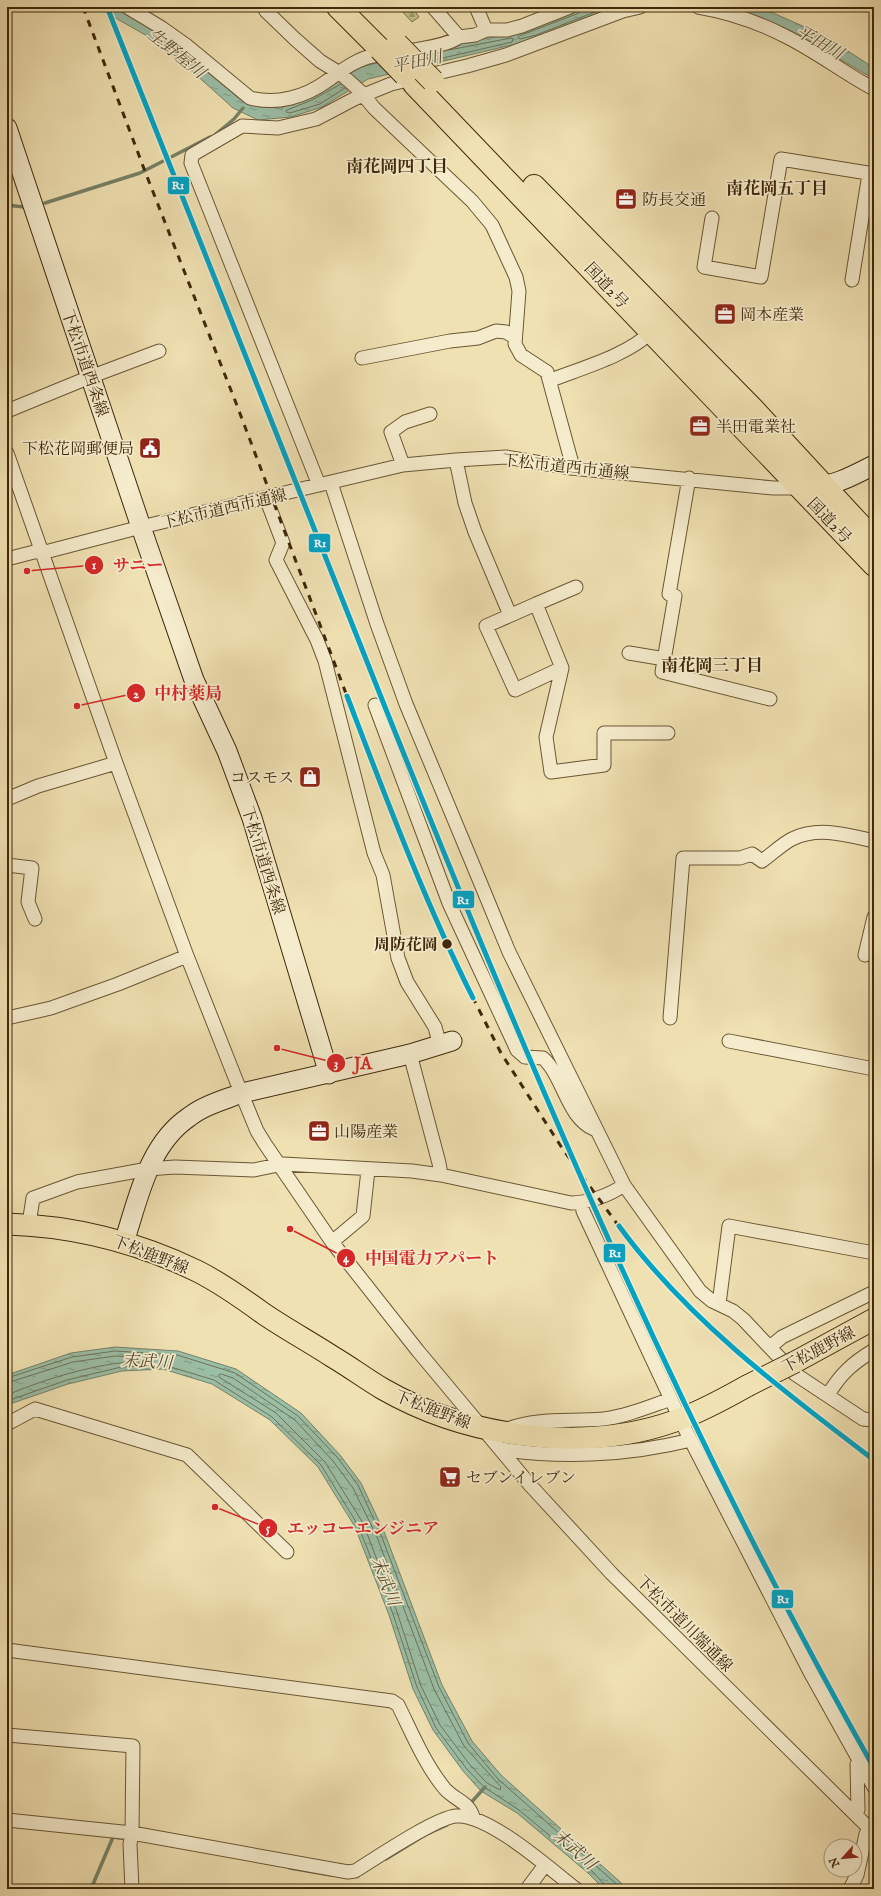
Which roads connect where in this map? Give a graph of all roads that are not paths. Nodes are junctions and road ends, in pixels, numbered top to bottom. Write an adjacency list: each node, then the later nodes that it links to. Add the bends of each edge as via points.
1 (126, 7): 14 (street, via 180,41 250,98 261,101 290,99 305,94)
2 (264, 7): 14 (street, via 295,39)
3 (338, 7): 13 (highway, 国道2号)
4 (360, 7): 13 (highway, 国道2号)
5 (432, 7): 12 (street)
6 (476, 7): 11 (street)
7 (570, 7): 11 (street, via 522,26 507,30)
8 (640, 7): 10 (street)
9 (698, 7): 16 (street, via 753,23 788,37)
10 (623, 9): 17 (street, via 506,55)
11 (486, 30): 12 (street)
12 (459, 37): 14 (street, via 433,46 371,56)
13 (389, 47): 15 (highway, 国道2号, bridge)
14 (340, 73): 17 (street)
15 (424, 83): 22 (highway, 国道2号); 37 (highway, 国道2号, via 754,409)
16 (874, 89)
17 (362, 93): 23 (street, via 374,108 472,201 492,225 516,277 519,292); 36 (street, via 316,119 278,128 242,126 192,155 190,163)
18 (7, 128): 26 (street, 下松市道西条線)
19 (873, 173): 20 (street, via 781,159 761,276 704,267); 21 (street)
20 (712, 218)
21 (852, 280)
22 (651, 332): 27 (street, via 642,341 607,358); 38 (highway, 国道2号)
23 (514, 337): 25 (street, via 506,332 496,331 478,338); 27 (street, via 521,354 542,367)
24 (159, 351): 26 (street)
25 (362, 358)
26 (90, 377): 28 (street); 40 (street, 下松市道西条線)
27 (551, 380): 34 (street)
28 (7, 411)
29 (430, 414): 32 (street, via 405,422 391,432)
30 (7, 453): 42 (street, 下松市道川端通線)
31 (456, 460): 32 (street, 下松市道西市通線); 34 (street, 下松市道西市通線, via 506,457); 47 (street, via 465,503 475,532)
32 (404, 465): 36 (street, 下松市道西市通線)
33 (874, 465): 37 (street, 下松市道西市通線)
34 (571, 468): 35 (street, 下松市道西市通線)
35 (689, 478): 38 (street, 下松市道西市通線, via 773,488); 49 (street, via 669,594 675,596)
36 (325, 484): 39 (street, 下松市道西市通線); 70 (street, via 409,711 509,952)
37 (826, 486): 38 (street, 下松市道西市通線); 41 (highway, 国道2号)
38 (800, 488): 44 (highway, 国道2号)
39 (266, 498): 40 (street, 下松市道西市通線); 65 (street, via 283,543 276,560 325,661 374,853 383,875 398,958 408,982)
40 (140, 527): 42 (street, 下松市道西市通線); 68 (street, 下松市道西条線, via 194,680 227,751 252,818)
41 (872, 534)
42 (41, 551): 43 (street, 下松市道西市通線); 54 (street, 下松市道川端通線)
43 (7, 559)
44 (874, 565)
45 (576, 586): 46 (street)
46 (536, 604): 47 (street); 50 (street)
47 (510, 615): 50 (street, via 486,626 514,690)
48 (629, 653): 49 (street)
49 (665, 659): 51 (street, via 662,672)
50 (562, 668): 53 (street, via 546,737 551,772 604,765 604,733)
51 (770, 699)
52 (375, 705): 70 (street, via 449,903 517,1050 524,1057 543,1058 552,1066 584,1125)
53 (668, 732)
54 (116, 763): 55 (street, via 38,786); 61 (street, 下松市道川端通線)
55 (7, 799)
56 (874, 841): 63 (street, via 827,831 791,840 762,861 752,854 740,858 683,858)
57 (7, 865): 59 (street, via 32,868 28,902)
58 (874, 917): 60 (street)
59 (36, 919)
60 (865, 955)
61 (187, 956): 62 (street, via 51,1008); 69 (street, 下松市道川端通線)
62 (7, 1018)
63 (670, 1018)
64 (729, 1041): 67 (street)
65 (446, 1043): 66 (street)
66 (410, 1054): 68 (street); 74 (street)
67 (874, 1069)
68 (329, 1074): 69 (street)
69 (242, 1093): 71 (street, 下松市道川端通線, via 257,1131); 72 (street, via 216,1102 189,1116 172,1130 159,1147)
70 (596, 1130): 75 (street)
71 (278, 1164): 72 (street, via 254,1170 175,1167); 73 (street); 80 (street, 下松市道川端通線)
72 (148, 1169): 78 (street, via 77,1182 33,1198); 79 (street)
73 (368, 1170): 74 (street, via 412,1171); 80 (street, via 364,1216)
74 (441, 1175): 76 (street, via 571,1203)
75 (624, 1185): 76 (street); 83 (street, via 700,1292)
76 (582, 1203): 91 (street, via 583,1211 674,1404 583,1420 521,1424)
77 (7, 1224): 78 (main road, 下松鹿野線)
78 (29, 1224): 79 (main road, 下松鹿野線)
79 (124, 1242): 91 (main road, 下松鹿野線, via 196,1271 236,1292 383,1389 451,1420)
80 (332, 1242): 91 (street, 下松市道川端通線, via 418,1351)
81 (874, 1252): 83 (street, via 730,1226)
82 (874, 1292): 85 (street, via 782,1337)
83 (719, 1304): 85 (street, via 733,1310)
84 (874, 1319): 91 (main road, 下松鹿野線, bridge, via 709,1407 675,1421 609,1436)
85 (770, 1347): 87 (street, via 795,1374)
86 (874, 1350): 87 (street, via 838,1377)
87 (828, 1395): 88 (street, via 863,1419)
88 (874, 1420)
89 (7, 1424): 93 (street, via 35,1409 187,1455)
90 (684, 1427): 92 (street)
91 (495, 1436): 92 (street, via 530,1452 583,1454 619,1452); 99 (street, 下松市道川端通線, via 535,1490 612,1574 800,1762)
92 (691, 1440): 96 (street)
93 (287, 1552)
94 (7, 1650): 98 (street, via 392,1701 398,1705 420,1750 446,1791)
95 (7, 1735): 102 (street, via 133,1746)
96 (859, 1762): 97 (street); 99 (street)
97 (874, 1787)
98 (470, 1810): 102 (street, via 434,1824 348,1872); 103 (street, via 530,1851)
99 (856, 1814): 101 (street, 下松市道川端通線)
100 (7, 1820): 102 (street)
101 (872, 1830): 107 (street, via 866,1834 857,1875)
102 (131, 1838): 104 (street)
103 (545, 1865): 105 (street); 106 (street)
104 (132, 1889)
105 (527, 1889)
106 (576, 1889)
107 (850, 1889)

